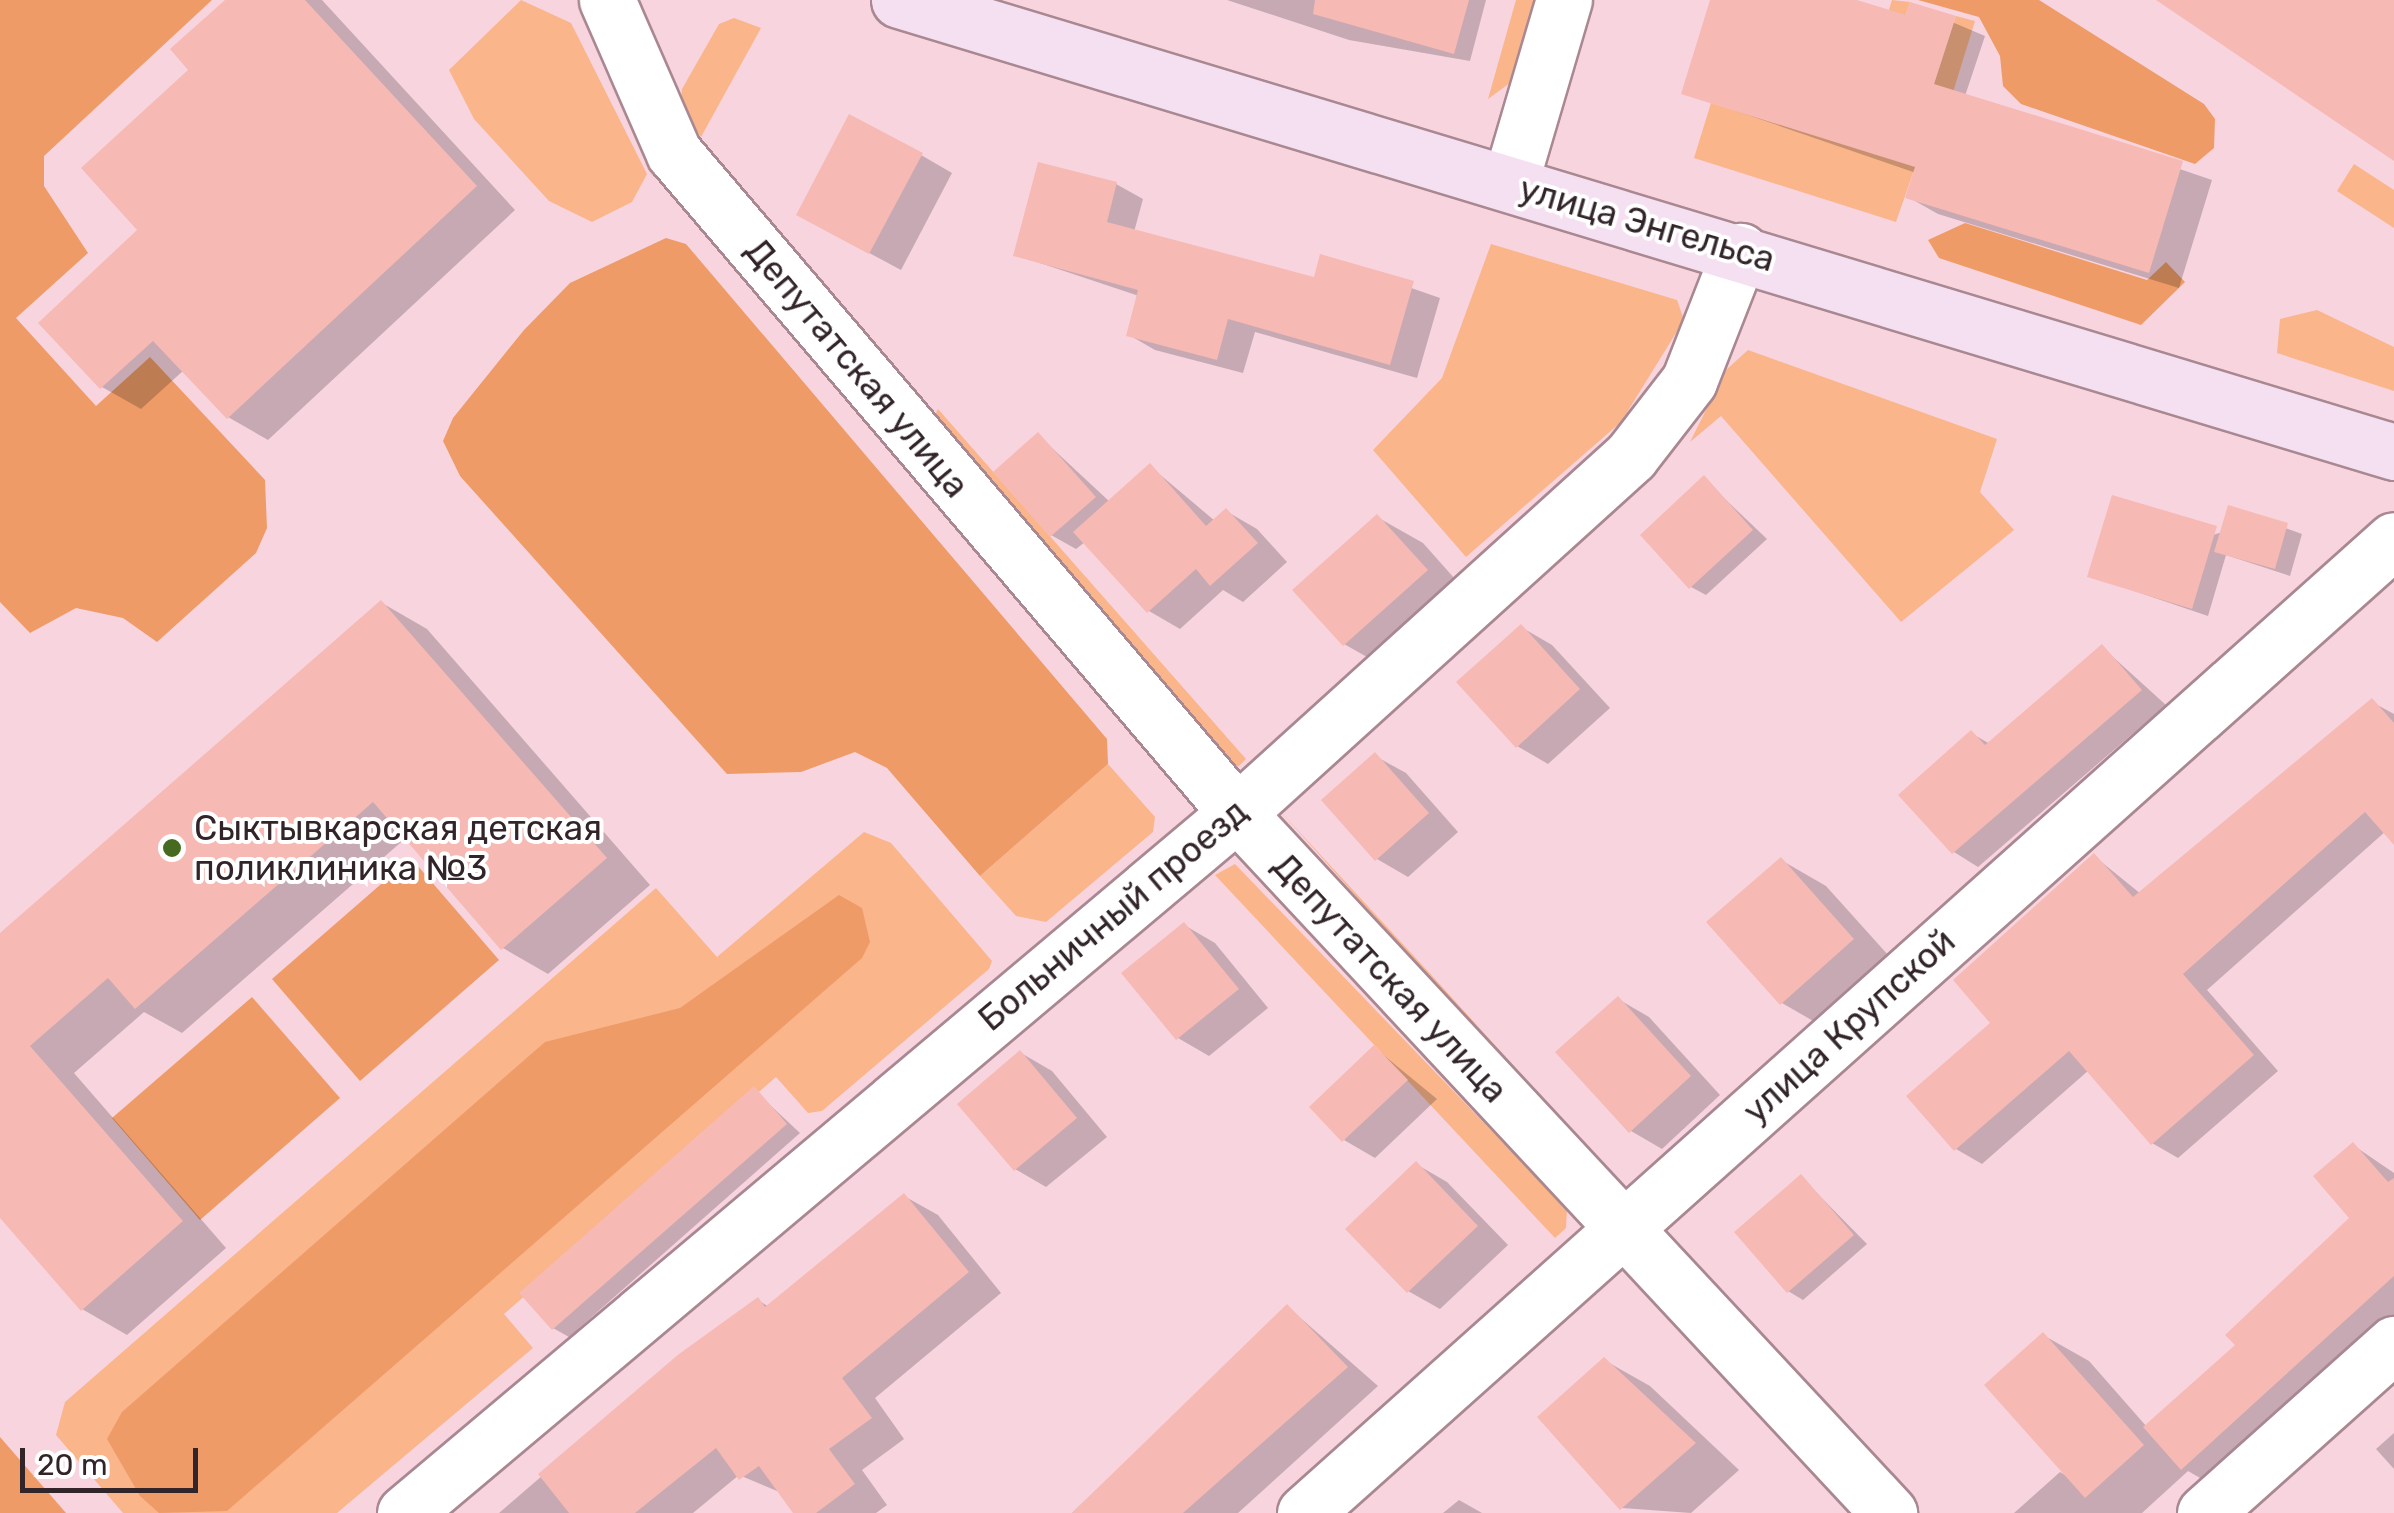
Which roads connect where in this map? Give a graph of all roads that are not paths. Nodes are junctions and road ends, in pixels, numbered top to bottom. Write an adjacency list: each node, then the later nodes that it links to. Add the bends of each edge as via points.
1 (607, 0): 8 (street, Депутатская улица, via 674,153)
2 (899, 0): 4 (street, улица Энгельса)
3 (1564, 0): 4 (street)
4 (1510, 183): 5 (street, улица Энгельса)
5 (1740, 251): 6 (street, улица Энгельса); 8 (street, Больничный проезд, via 1696,368 1642,443)
6 (2394, 452)
7 (2394, 540): 9 (street, улица Крупской)
8 (1236, 813): 9 (street, Депутатская улица); 11 (street, Больничный проезд)
9 (1623, 1229): 12 (street, улица Крупской); 13 (street, Депутатская улица)
10 (2394, 1344): 14 (street)
11 (404, 1513)
12 (1306, 1513)
13 (1890, 1513)
14 (2205, 1513)

